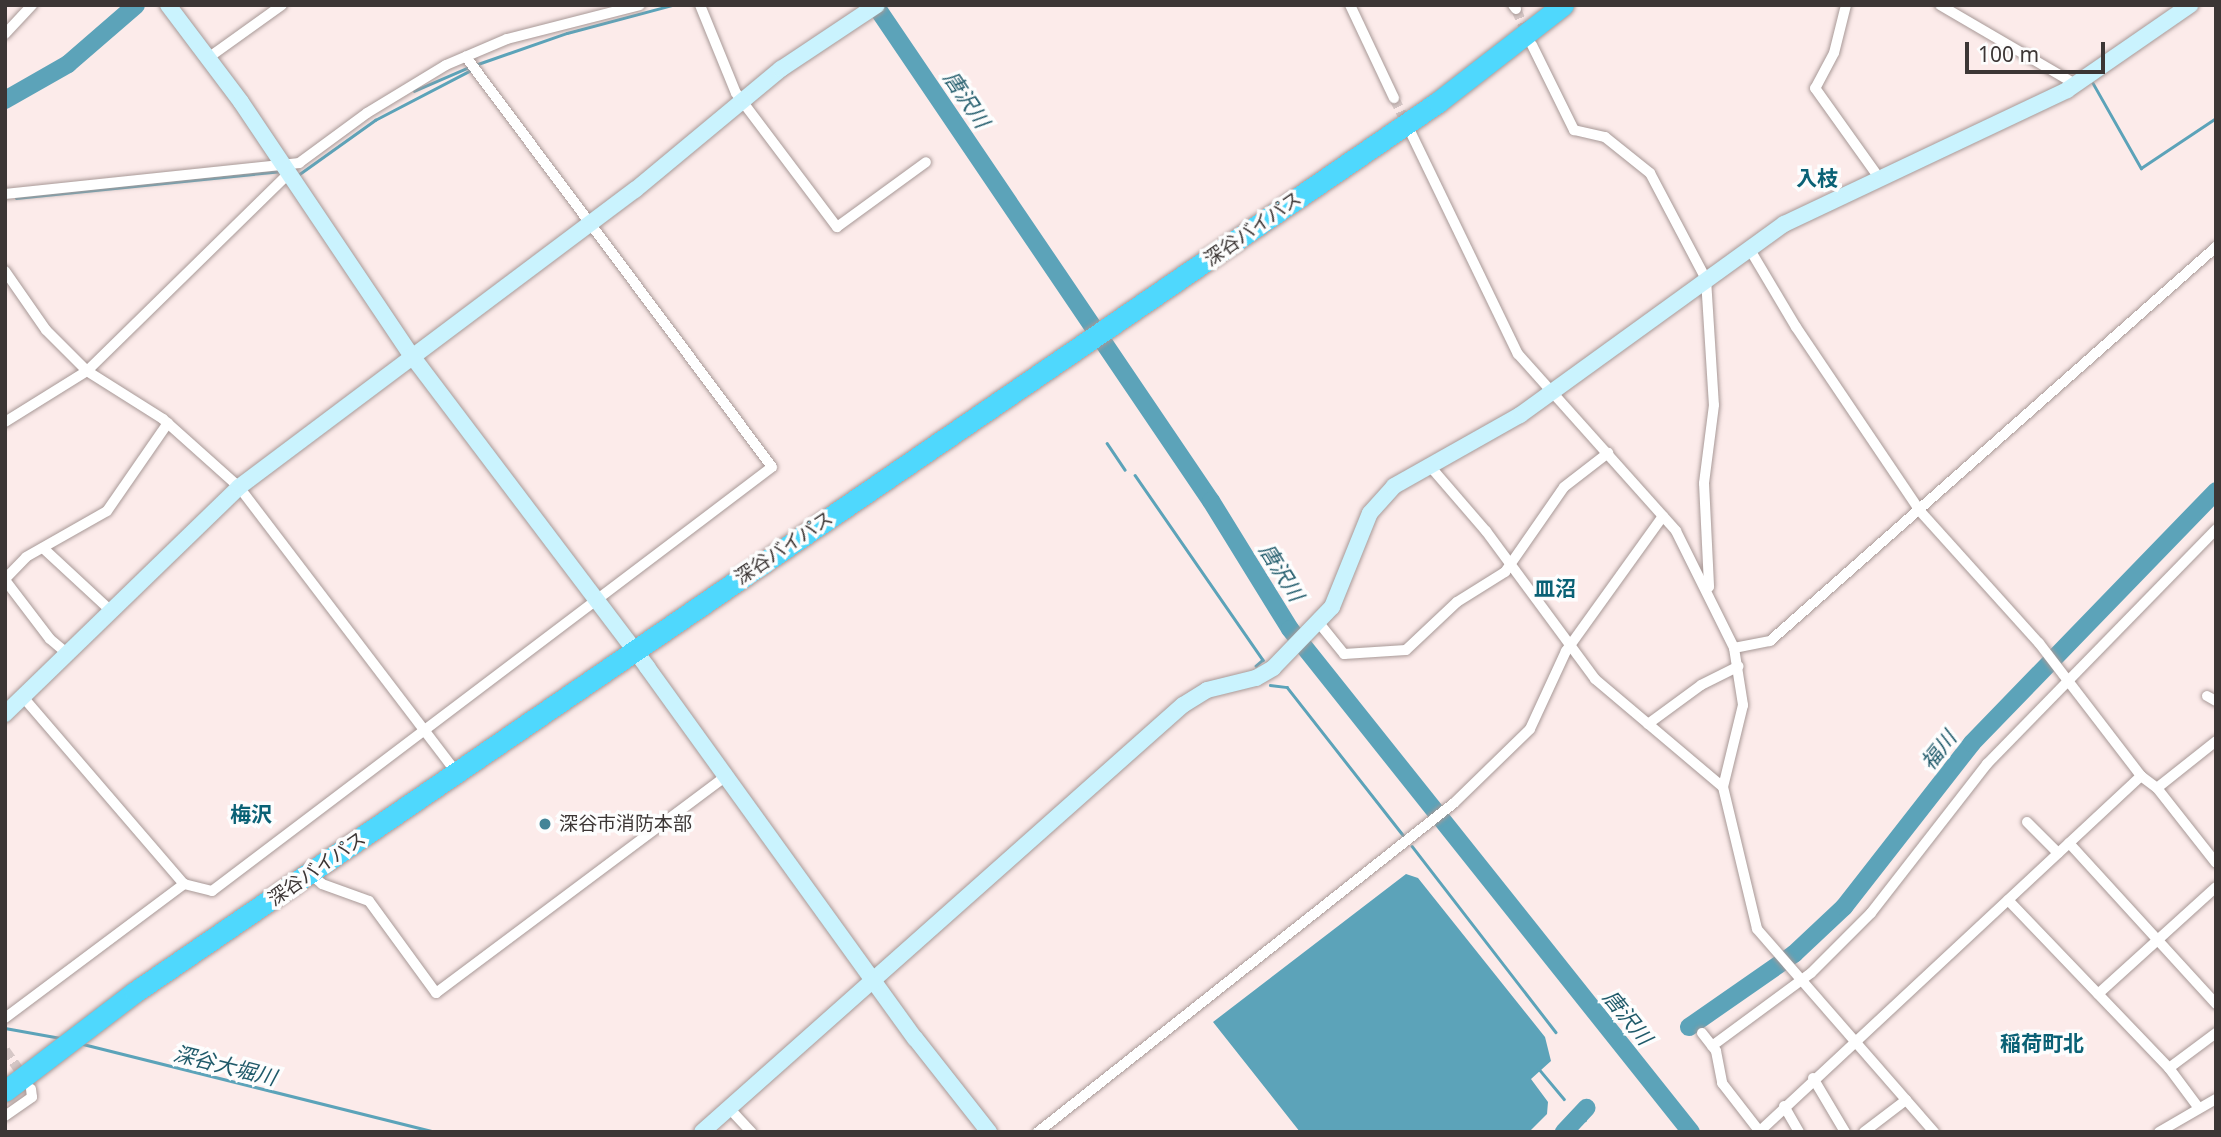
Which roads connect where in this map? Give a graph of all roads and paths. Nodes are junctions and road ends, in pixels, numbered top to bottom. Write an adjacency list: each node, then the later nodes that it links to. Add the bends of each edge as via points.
1 (32, 5): 12 (street)
2 (168, 5): 15 (street)
3 (282, 5): 15 (street)
4 (640, 5): 14 (street, via 540,29)
5 (700, 5): 18 (street)
6 (877, 5): 18 (street)
7 (1350, 5): 17 (street)
8 (1563, 5): 49 (highway, 深谷バイパス, via 1438,102)
9 (1846, 5): 22 (street, via 1834,53 1815,88)
10 (1940, 5): 16 (street)
11 (2190, 5): 16 (street)
12 (5, 34)
13 (1532, 45): 28 (street, via 1574,131 1605,138 1650,173)
14 (466, 57): 21 (street, via 416,80); 24 (street)
15 (208, 58): 21 (street)
16 (2077, 85): 22 (street)
17 (1394, 98)
18 (742, 101): 20 (street, via 837,227); 24 (street)
19 (1410, 131): 31 (street, via 1518,354)
20 (926, 162)
21 (285, 170): 23 (street); 29 (street); 30 (street)
22 (1880, 179): 26 (street, via 1784,224)
23 (5, 194)
24 (592, 223): 29 (street); 44 (street, via 772,467)
25 (2216, 247): 37 (street)
26 (1749, 248): 28 (street); 37 (street, via 1796,327)
27 (5, 271): 30 (street, via 46,330)
28 (1706, 279): 31 (street); 43 (street, via 1714,405 1704,483)
29 (412, 356): 36 (street); 44 (street)
30 (87, 371): 32 (street); 33 (street)
31 (1548, 391): 34 (street); 35 (street, via 1520,415)
32 (5, 422)
33 (168, 423): 36 (street); 40 (street, via 107,511)
34 (1608, 453): 38 (street); 41 (street, via 1564,487)
35 (1429, 465): 41 (street); 46 (street, via 1394,486 1376,504 1337,598)
36 (239, 487): 45 (street); 56 (street)
37 (1920, 511): 48 (street, via 1770,641); 52 (street)
38 (1663, 516): 43 (street); 47 (street)
39 (2216, 529): 52 (street)
40 (43, 548): 42 (street); 45 (street)
41 (1511, 566): 46 (street, via 1457,601 1400,652 1344,653); 47 (street)
42 (5, 580): 50 (street, via 50,639)
43 (1710, 594): 48 (street)
44 (596, 597): 49 (street); 56 (street)
45 (112, 612): 50 (street)
46 (1318, 625): 73 (street, via 1256,678 1193,697)
47 (1570, 646): 55 (street, via 1595,679); 94 (street, via 1530,729 1454,803)
48 (1734, 648): 51 (street)
49 (634, 650): 58 (highway, 深谷バイパス); 59 (street)
50 (69, 655): 53 (street)
51 (1739, 666): 55 (street, via 1701,685); 61 (street, via 1743,705)
52 (2068, 678): 60 (street); 72 (street, via 1987,764 1871,913)
53 (23, 697): 54 (street); 68 (street)
54 (5, 714)
55 (1648, 724): 61 (street)
56 (425, 730): 58 (street); 68 (street, via 212,891)
57 (2215, 742): 62 (street)
58 (457, 773): 67 (highway, 深谷バイパス)
59 (727, 775): 67 (street, via 436,993 369,901 322,884); 73 (street)
60 (2141, 776): 62 (street); 64 (street)
61 (1723, 787): 72 (street, via 1757,929)
62 (2157, 788): 66 (street)
63 (2027, 822): 65 (street)
64 (2068, 843): 65 (street); 71 (street)
65 (2057, 853): 70 (street)
66 (2215, 862)
67 (311, 874): 84 (highway, 深谷バイパス, via 135,992)
68 (184, 884): 76 (street)
69 (2216, 887): 71 (street)
70 (2008, 900): 74 (street); 79 (street)
71 (2158, 939): 74 (street); 75 (street)
72 (1798, 978): 79 (street); 80 (street)
73 (873, 981): 89 (street); 93 (street)
74 (2098, 994): 81 (street)
75 (2216, 1004)
76 (5, 1018)
77 (1702, 1033): 80 (street)
78 (2216, 1033): 81 (street)
79 (1854, 1039): 82 (street); 86 (street)
80 (1712, 1046): 95 (street, via 1722,1083)
81 (2169, 1068): 88 (street)
82 (1814, 1078): 87 (street); 97 (street)
83 (31, 1089): 90 (street, via 32,1097)
84 (5, 1091)
85 (2216, 1099): 88 (street)
86 (1906, 1100): 98 (street); 99 (street)
87 (1784, 1106): 95 (street); 96 (street)
88 (2198, 1107): 100 (street)
89 (729, 1108): 91 (street); 92 (street)
90 (5, 1116)
91 (702, 1132)
92 (751, 1132)
93 (989, 1132)
94 (1038, 1132)
95 (1760, 1132)
96 (1799, 1132)
97 (1845, 1132)
98 (1864, 1132)
99 (1934, 1132)
100 (2159, 1132)

